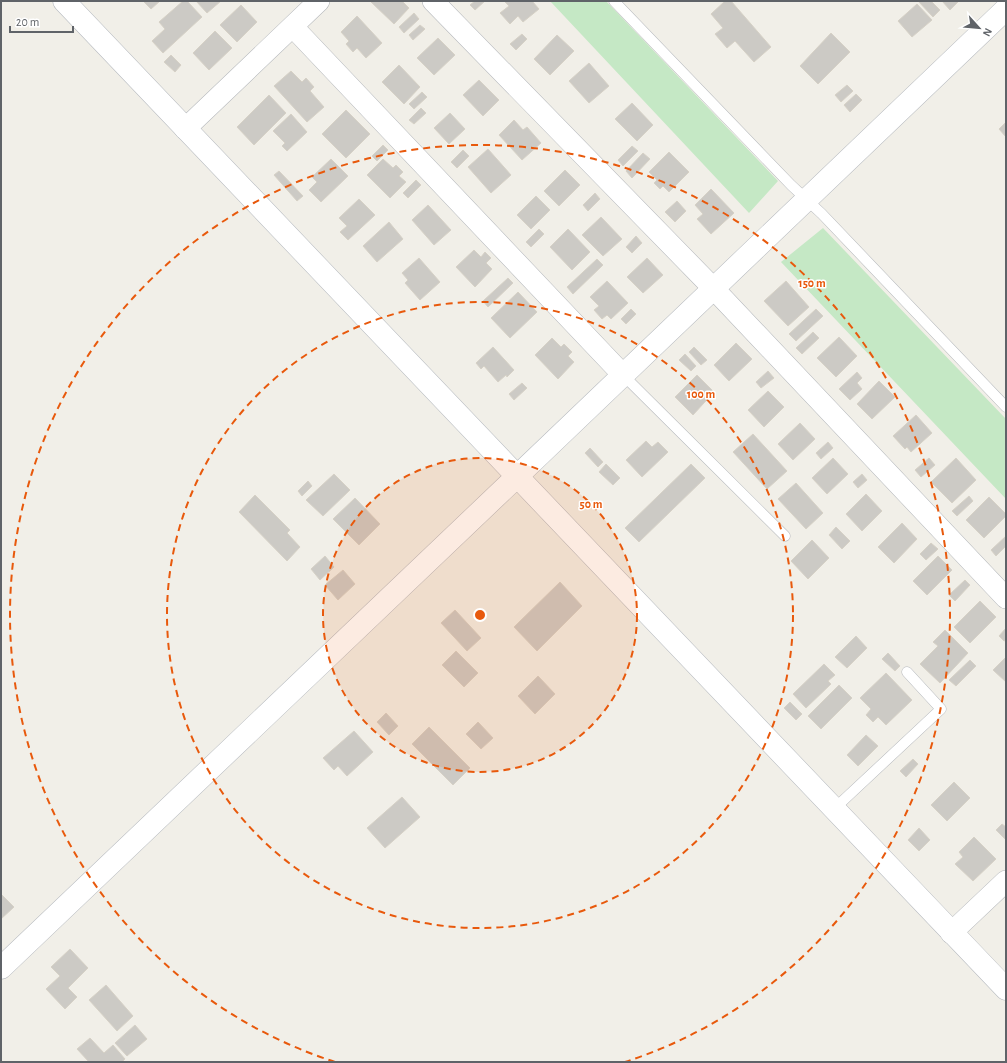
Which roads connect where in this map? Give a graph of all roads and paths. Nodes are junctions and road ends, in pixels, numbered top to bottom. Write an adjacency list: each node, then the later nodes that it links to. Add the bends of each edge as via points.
1 (64, 1): 6 (street)
2 (433, 1): 8 (street)
3 (614, 1): 7 (lane)
4 (1006, 9): 7 (street)
5 (303, 11): 6 (street); 9 (street)
6 (185, 129): 11 (street)
7 (807, 200): 8 (street); 10 (lane)
8 (714, 290): 9 (street); 13 (street)
9 (624, 376): 11 (street); 12 (lane)
10 (1006, 407)
11 (517, 475): 15 (street); 18 (street)
12 (785, 536)
13 (1006, 598)
14 (907, 672): 15 (lane, via 941,709)
15 (834, 809): 17 (street)
16 (1006, 881): 17 (street)
17 (951, 933): 19 (street)
18 (1, 968)
19 (1006, 989)

